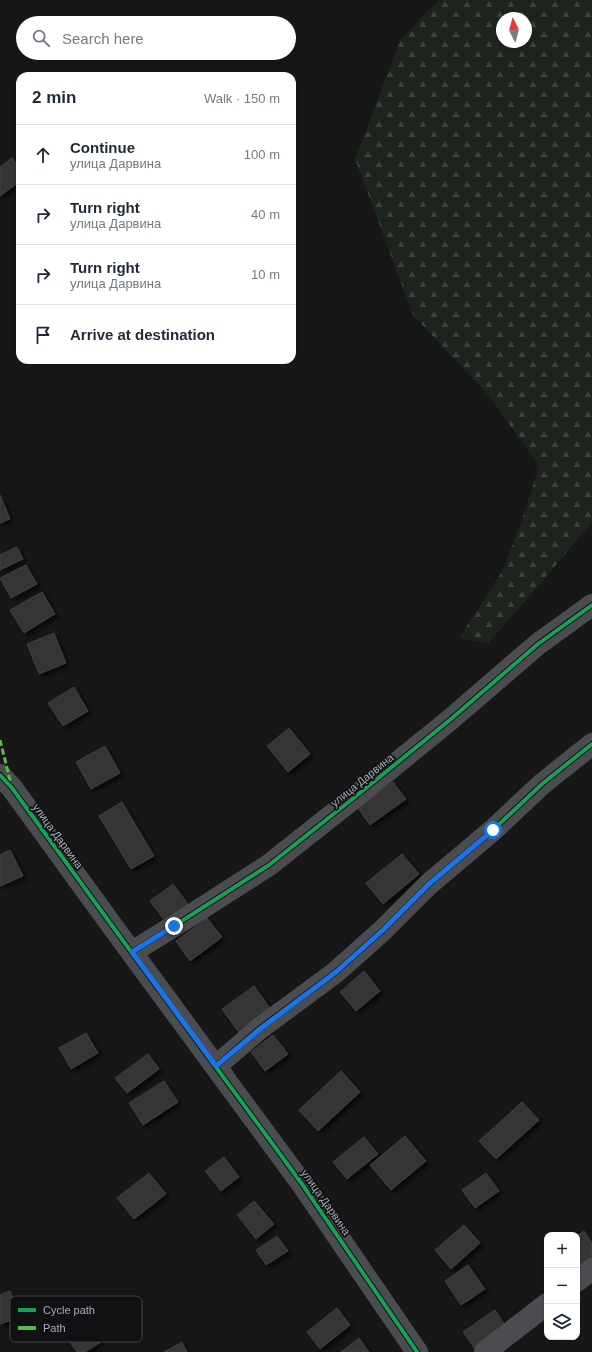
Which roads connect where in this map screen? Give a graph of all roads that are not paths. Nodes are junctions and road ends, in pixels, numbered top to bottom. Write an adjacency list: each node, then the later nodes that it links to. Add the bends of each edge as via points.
1 (592, 604): 4 (street, улица Дарвина, via 538,644 451,719 269,864)
2 (592, 744): 5 (street, via 542,784 429,884 336,972)
3 (6, 782): 4 (street, улица Дарвина)
4 (132, 952): 5 (street, улица Дарвина)
5 (216, 1066): 9 (street, улица Дарвина, via 302,1184)
6 (592, 1269): 7 (street)
7 (580, 1279)
8 (544, 1306): 10 (street)
9 (417, 1352)
10 (485, 1352)

